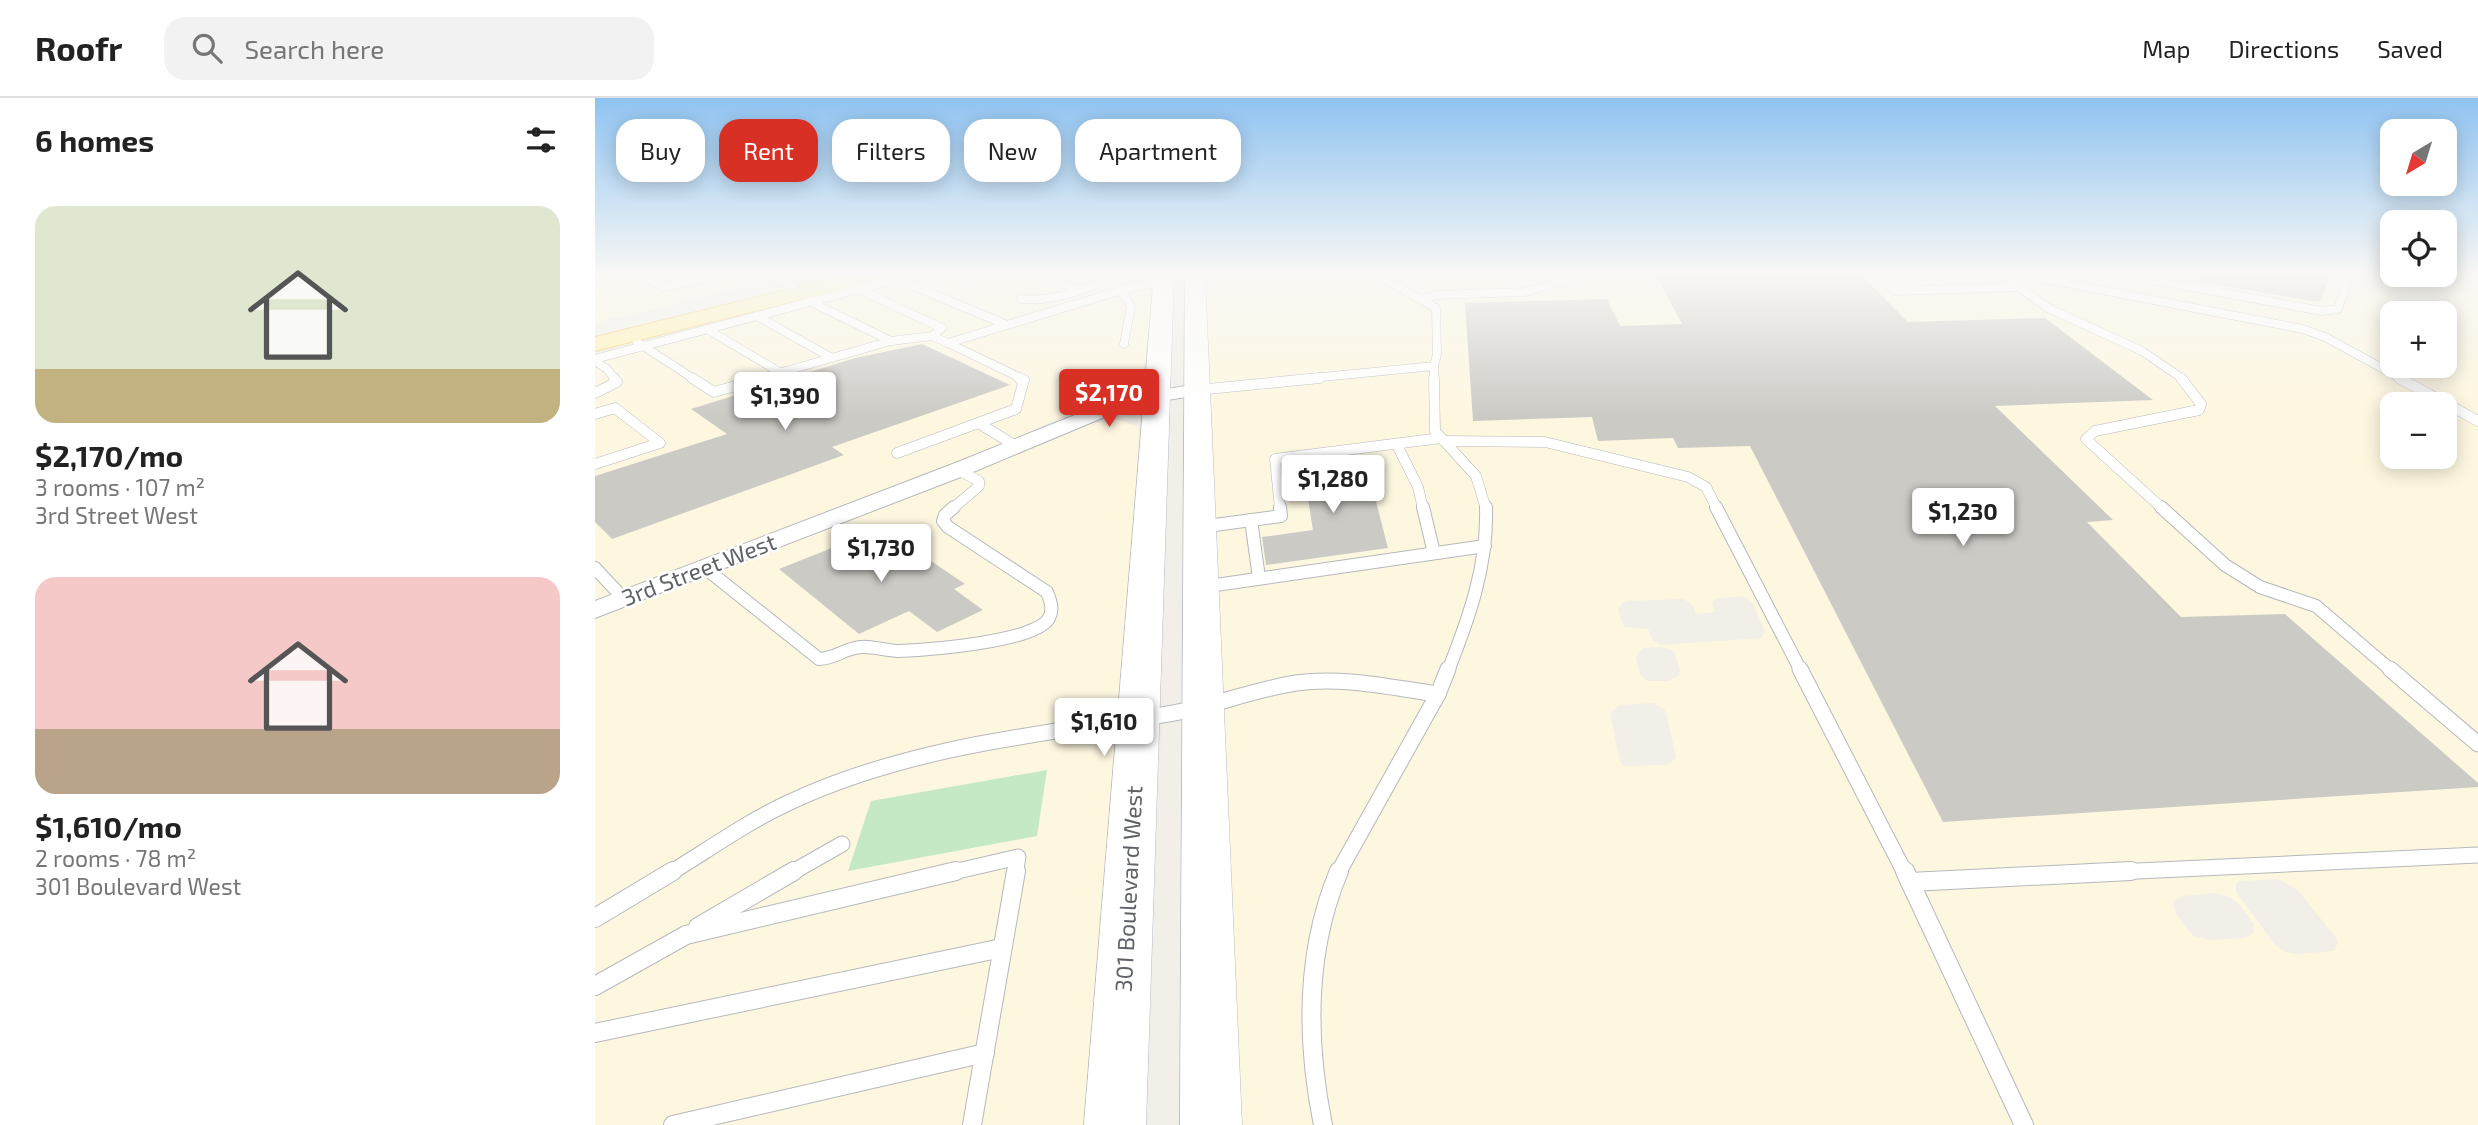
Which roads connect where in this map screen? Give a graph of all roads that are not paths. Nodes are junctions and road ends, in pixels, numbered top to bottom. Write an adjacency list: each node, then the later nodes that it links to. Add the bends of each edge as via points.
1 (644, 323): 17 (main road)
2 (690, 323): 19 (main road)
3 (728, 323): 16 (lane)
4 (769, 323): 24 (lane)
5 (857, 323): 20 (lane)
6 (934, 323): 18 (lane, via 942,328)
7 (1002, 323): 15 (lane)
8 (1014, 323): 15 (lane)
9 (1128, 323): 23 (lane)
10 (1168, 323): 29 (main road, 301 Boulevard West)
11 (1187, 323): 29 (main road, 301 Boulevard West)
12 (1437, 323): 26 (lane)
13 (2080, 323): 52 (lane, via 2140,348 2187,385 2201,404 2199,410 2095,431 2087,439 2225,565 2260,587 2316,606)
14 (2272, 323): 31 (lane, via 2325,337)
15 (1007, 325): 21 (lane)
16 (707, 328): 19 (lane); 27 (lane)
17 (595, 334)
18 (932, 336): 20 (lane); 21 (lane)
19 (635, 341): 22 (main road); 25 (lane); 27 (lane, via 714,392)
20 (891, 341): 24 (lane)
21 (948, 343): 32 (lane, via 1024,380 1016,409)
22 (595, 344)
23 (1124, 344)
24 (832, 358): 27 (lane)
25 (595, 360): 28 (lane, via 617,382)
26 (1434, 366): 29 (lane); 33 (lane, via 1434,425)
27 (781, 373)
28 (595, 393)
29 (1176, 393): 34 (street, 3rd Street West, via 1127,401); 40 (main road, 301 Boulevard West); 51 (main road, 301 Boulevard West)
30 (595, 414): 37 (lane, via 615,408 660,443)
31 (2478, 421)
32 (978, 423): 34 (lane); 36 (lane)
33 (1443, 439): 35 (lane); 41 (lane, via 1469,466 1487,502); 55 (lane, via 1545,442 1688,477 1706,487)
34 (1016, 446): 38 (street, 3rd Street West)
35 (1397, 446): 39 (lane, via 1275,459 1280,516); 42 (lane, via 1418,487)
36 (897, 453)
37 (595, 464)
38 (958, 470): 44 (street, 3rd Street West); 44 (lane, via 979,481 979,486 944,515 943,521 1047,592 1052,604 1049,618 1027,634 897,651 856,647 834,658 819,659)
39 (1251, 520): 40 (lane); 45 (lane)
40 (1200, 527): 46 (main road, 301 Boulevard West)
41 (1485, 546): 42 (lane); 49 (lane, via 1472,605)
42 (1434, 553): 45 (lane)
43 (595, 568): 47 (lane)
44 (705, 568): 47 (street, 3rd Street West)
45 (1259, 578): 46 (lane)
46 (1202, 587): 50 (main road, 301 Boulevard West)
47 (624, 598): 48 (street, 3rd Street West)
48 (595, 610)
49 (1438, 694): 50 (lane, via 1316,681 1252,692); 66 (lane, via 1343,862 1327,902 1314,964 1310,1032)
50 (1203, 708): 51 (lane); 65 (main road, 301 Boulevard West)
51 (1139, 719): 56 (lane, via 895,762 787,803); 64 (main road, 301 Boulevard West)
52 (2478, 744)
53 (842, 844): 57 (lane)
54 (2478, 855): 55 (lane)
55 (1910, 882): 67 (lane)
56 (595, 918)
57 (686, 935): 58 (lane, via 1018,857); 59 (lane)
58 (1002, 948): 60 (lane); 61 (lane)
59 (595, 986)
60 (595, 1033)
61 (985, 1054): 62 (lane); 63 (lane)
62 (673, 1125)
63 (972, 1125)
64 (1115, 1125)
65 (1211, 1125)
66 (1323, 1125)
67 (2024, 1125)

